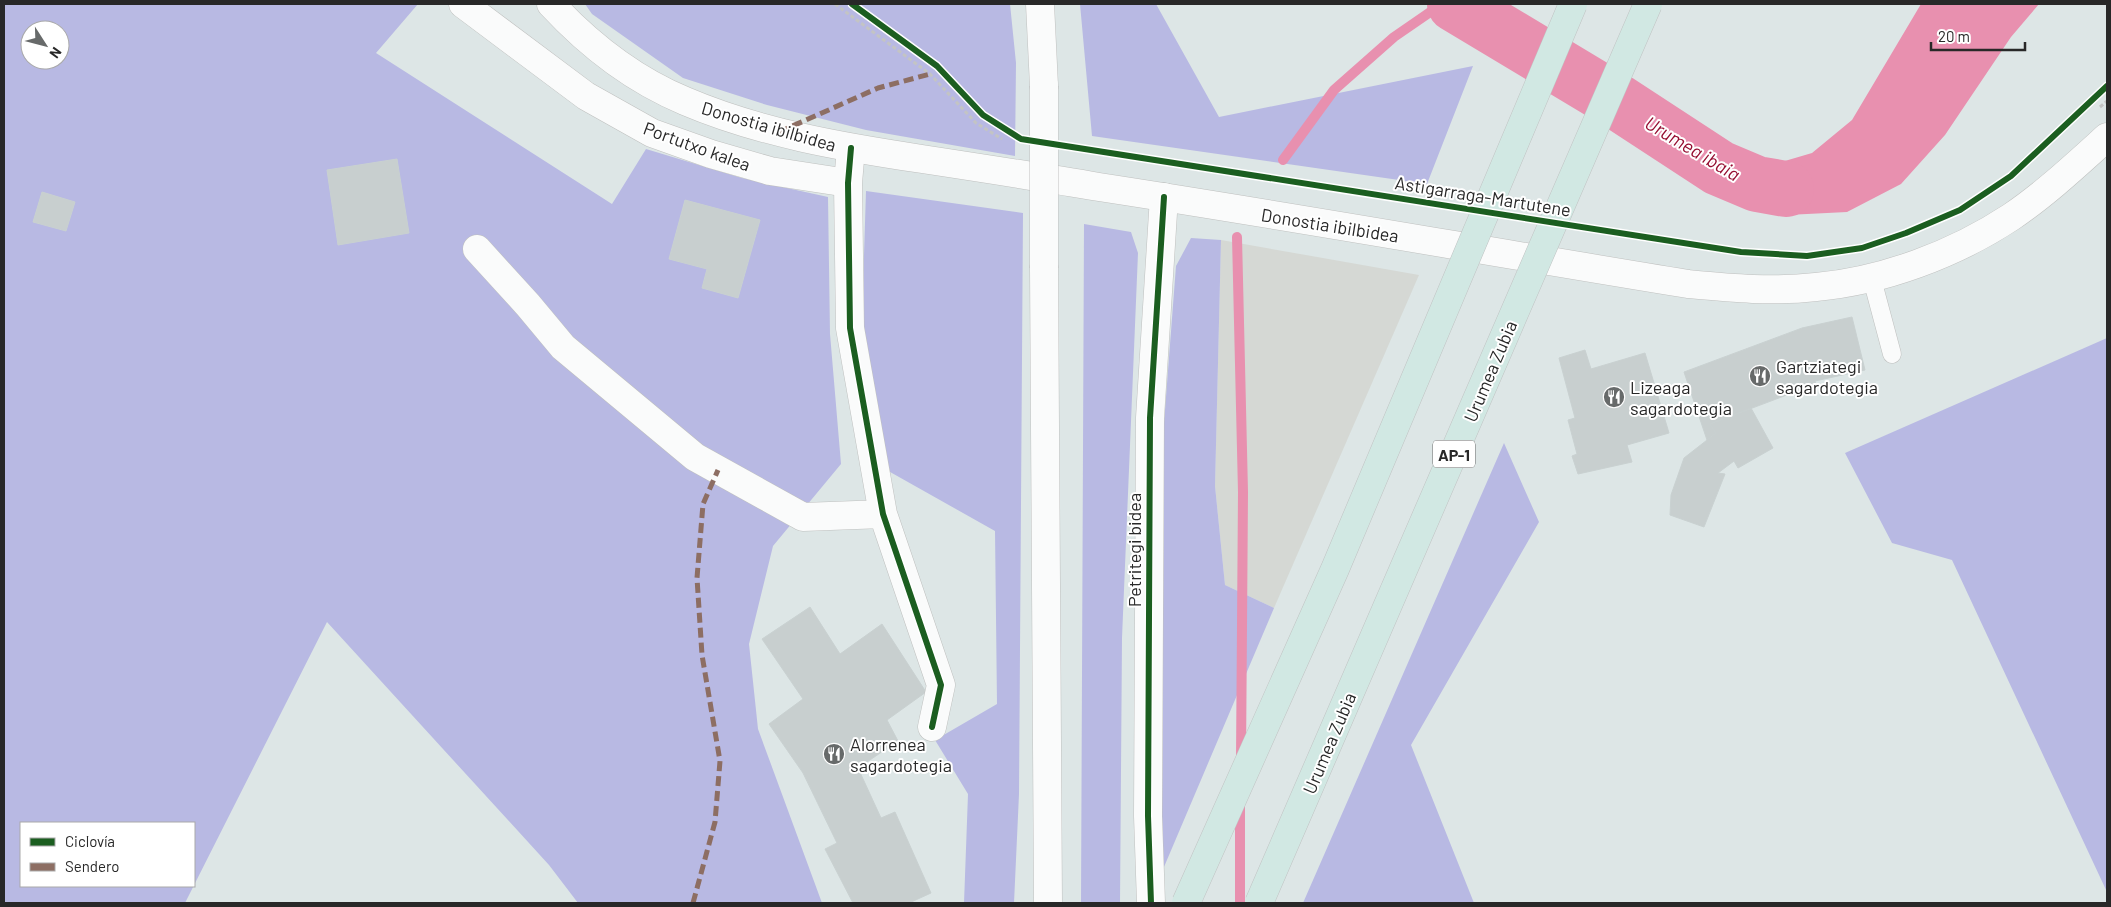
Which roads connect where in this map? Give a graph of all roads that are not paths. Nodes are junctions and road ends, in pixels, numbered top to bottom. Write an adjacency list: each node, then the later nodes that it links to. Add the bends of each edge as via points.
1 (463, 4): 8 (main road, Portutxo kalea, via 586,96 652,133 770,171)
2 (550, 4): 7 (main road, Donostia ibilbidea, via 598,49 653,86 682,100 779,132)
3 (1040, 4): 15 (main road, bridge, via 1044,86)
4 (1572, 4): 17 (highway, bridge, via 1335,569)
5 (1648, 4): 18 (highway, Urumea Zubia / AP-1, bridge)
6 (2107, 137): 11 (main road, Donostia ibilbidea, via 2069,172 2010,217 1946,252)
7 (851, 148): 8 (main road); 9 (main road, Donostia ibilbidea)
8 (848, 183): 13 (main road, via 850,328)
9 (1164, 197): 11 (main road, Donostia ibilbidea, via 1688,284 1764,290 1817,288); 16 (main road, Petritegi bidea, via 1150,418 1148,816)
10 (477, 249): 13 (main road, via 563,347 695,457 804,518)
11 (1872, 279): 12 (lane)
12 (1892, 354)
13 (883, 514): 14 (main road, via 941,685)
14 (932, 727)
15 (1048, 903)
16 (1151, 903)
17 (1186, 903)
18 (1260, 903)

